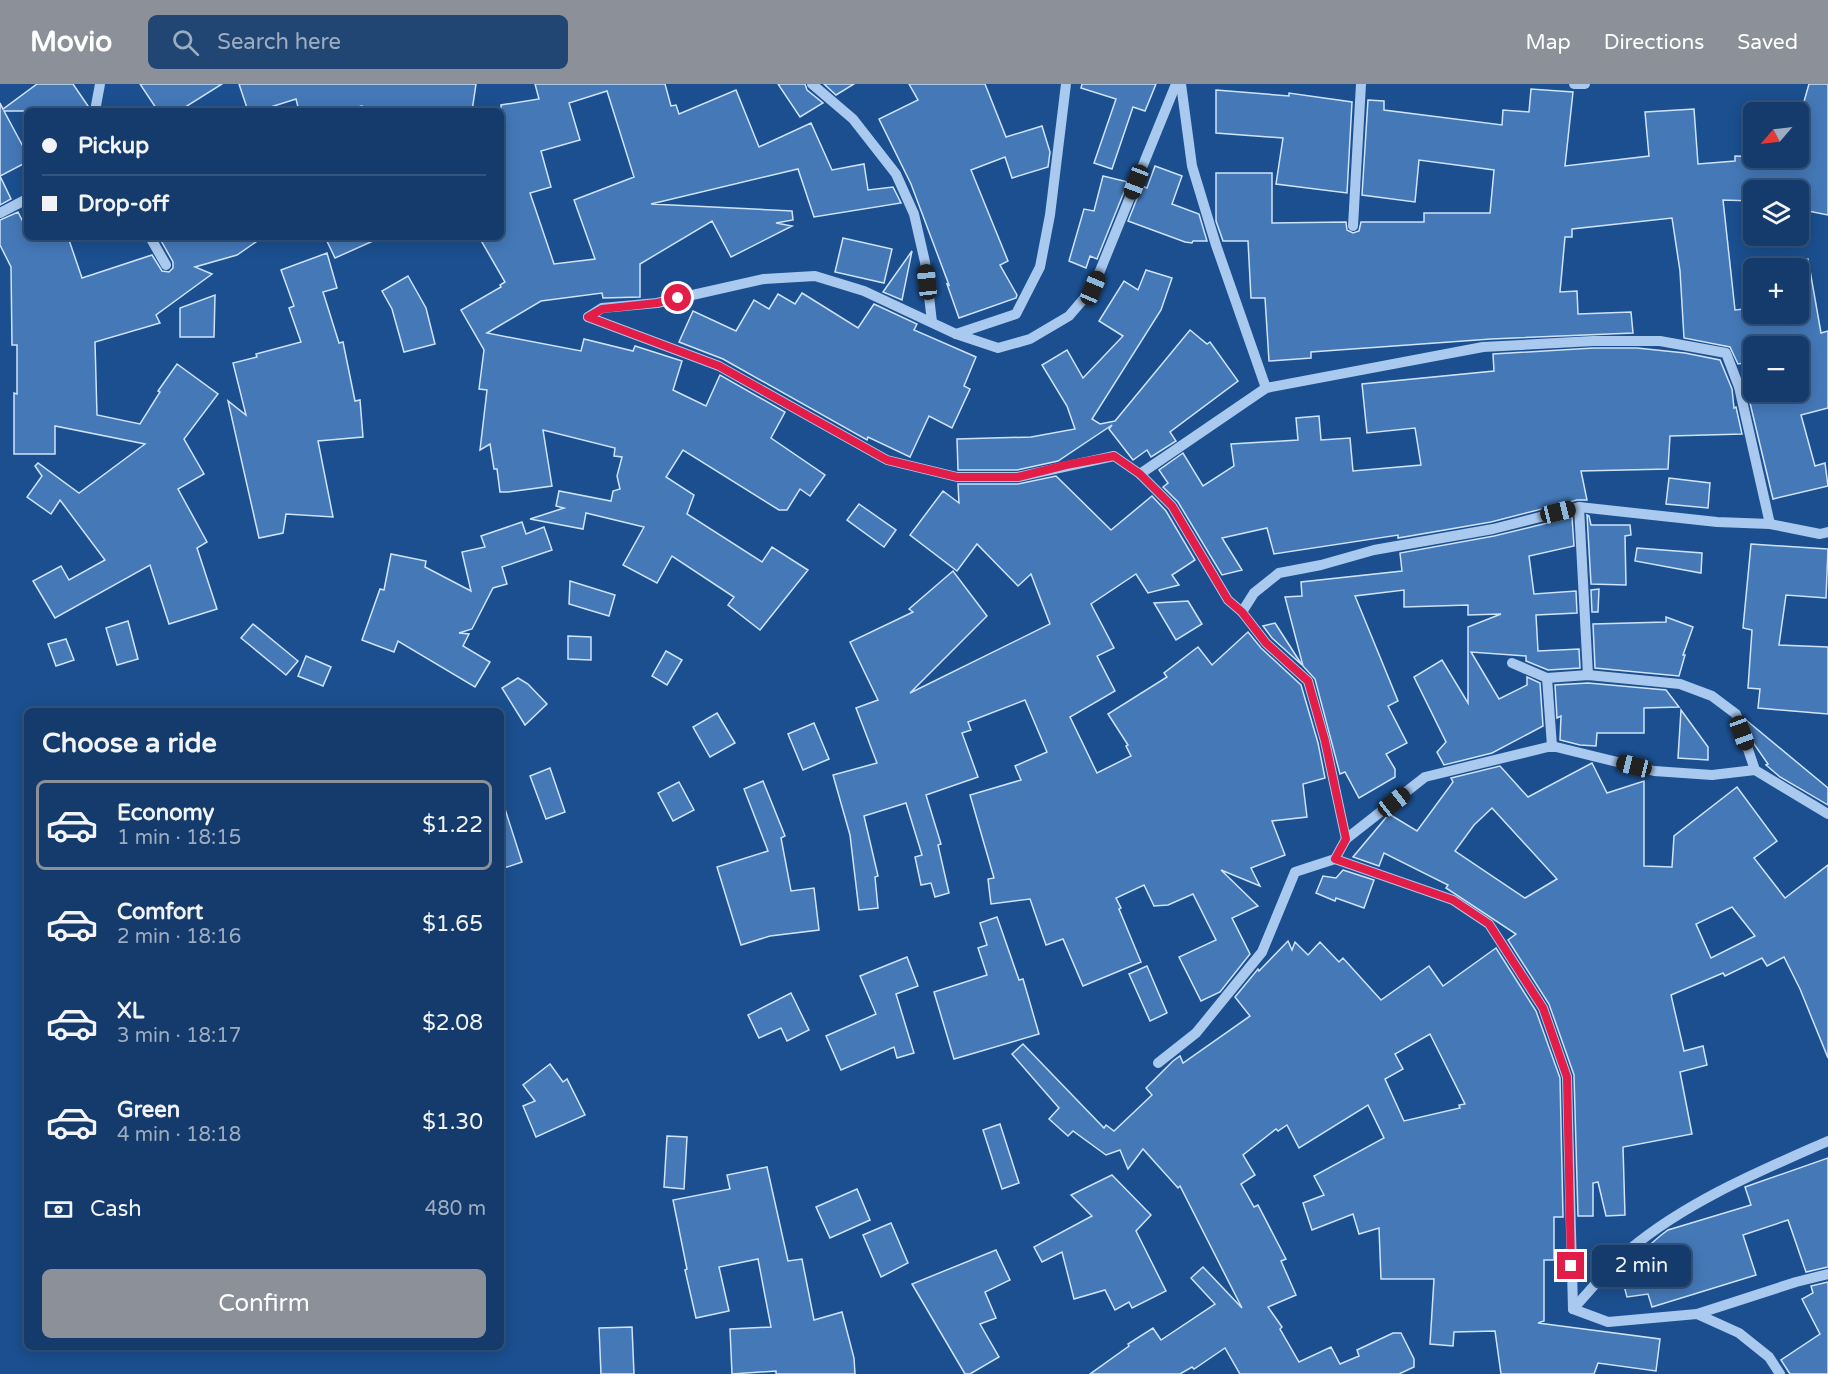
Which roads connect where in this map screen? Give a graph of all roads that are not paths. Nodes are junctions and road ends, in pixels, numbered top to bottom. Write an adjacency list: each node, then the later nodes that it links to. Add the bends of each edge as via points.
1 (100, 84): 9 (street)
2 (1066, 84): 16 (street, via 1040,267 1016,314)
3 (1176, 84): 16 (street, via 1093,288 1069,316 1030,339 998,348)
4 (1181, 84): 17 (street, via 1192,166)
5 (1361, 84): 12 (street)
6 (1574, 84): 7 (street)
7 (1585, 84)
8 (816, 85): 15 (street, via 853,119 896,174 914,214 926,262)
9 (95, 108)
10 (24, 201): 11 (street)
11 (0, 213)
12 (1353, 226)
13 (152, 240): 14 (street)
14 (166, 265)
15 (932, 322): 16 (street); 18 (street, via 864,291 815,276 764,279 657,303 602,309 588,317 719,366 887,460 957,477 1018,477 1114,456)
16 (956, 334)
17 (1266, 388): 18 (street); 20 (street, via 1483,347 1660,341 1726,353 1755,448)
18 (1140, 474): 22 (street, via 1172,506 1228,600)
19 (1579, 507): 20 (street); 22 (street, via 1493,529 1374,550 1279,573 1254,593); 24 (street)
20 (1770, 524): 21 (street)
21 (1828, 532)
22 (1242, 612): 29 (street, via 1266,643 1308,681)
23 (1512, 663): 25 (street)
24 (1588, 675): 25 (street); 27 (street, via 1680,684 1712,696 1736,714)
25 (1547, 678): 26 (street)
26 (1552, 746): 27 (street, via 1654,771 1712,775); 29 (street, via 1425,777)
27 (1755, 770): 28 (street)
28 (1828, 814)
29 (1346, 839): 30 (street)
30 (1335, 859): 31 (street, via 1295,872 1262,952 1196,1033); 34 (street, via 1453,900 1489,924 1543,1008 1567,1077)
31 (1158, 1063)
32 (1828, 1141): 34 (street, via 1742,1179 1678,1215 1630,1249)
33 (1828, 1274): 35 (street)
34 (1573, 1309): 35 (street, via 1608,1322)
35 (1698, 1314): 36 (street, via 1740,1333 1769,1357)
36 (1780, 1374)

